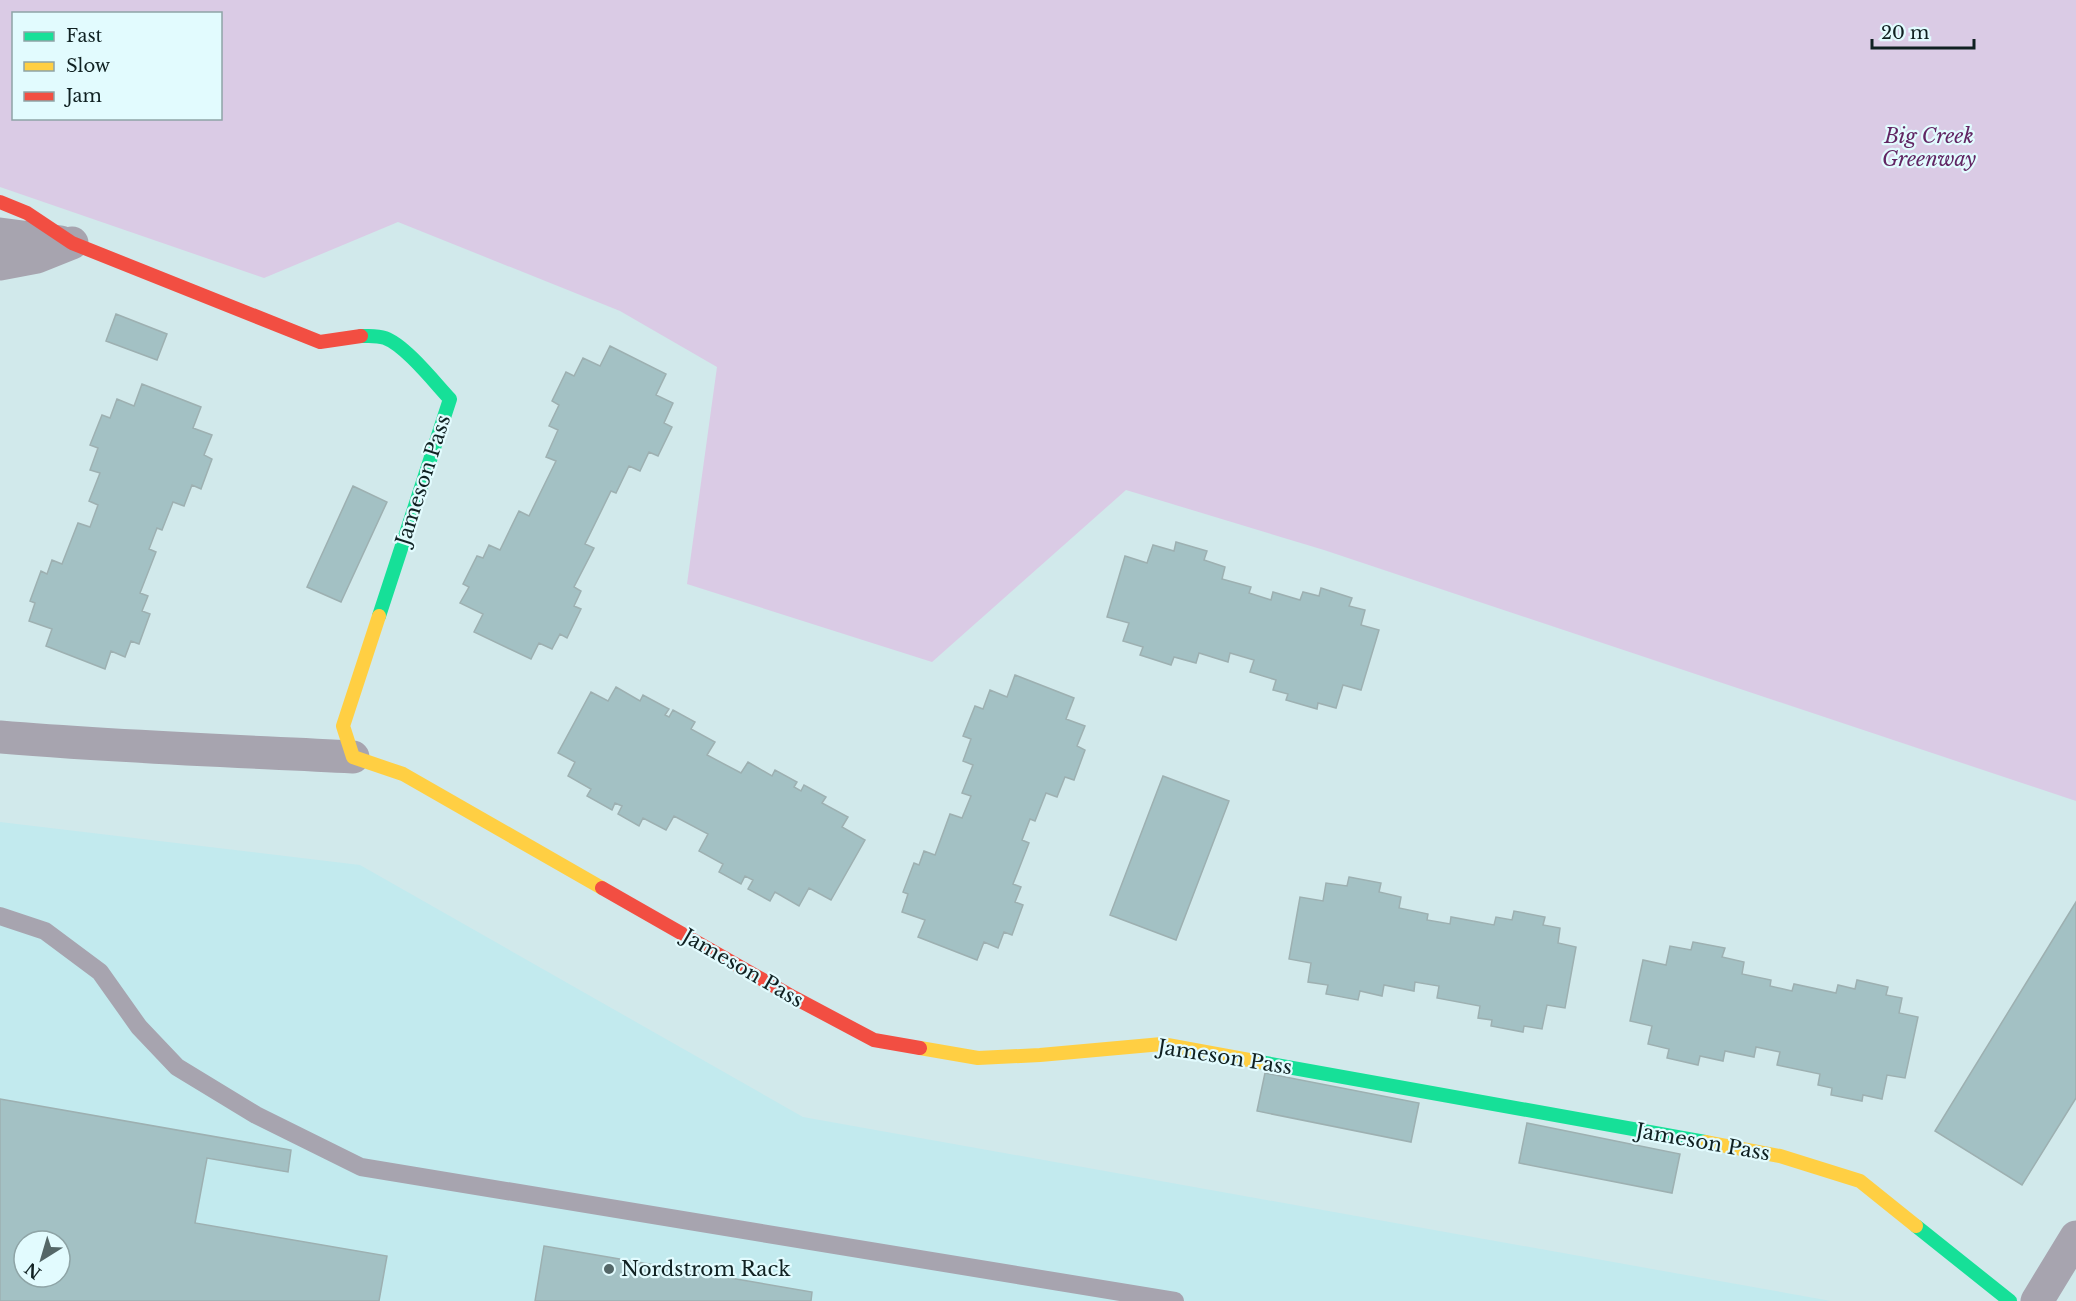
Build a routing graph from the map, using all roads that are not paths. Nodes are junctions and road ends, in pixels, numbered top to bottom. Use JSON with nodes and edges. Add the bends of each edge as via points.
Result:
{"nodes":[{"id":1,"x":0,"y":202,"type":"edge"},
{"id":2,"x":0,"y":234,"type":"edge"},
{"id":3,"x":72,"y":243,"type":"junction"},
{"id":4,"x":0,"y":264,"type":"edge"},
{"id":5,"x":0,"y":737,"type":"edge"},
{"id":6,"x":353,"y":757,"type":"junction"},
{"id":7,"x":0,"y":916,"type":"edge"},
{"id":8,"x":2076,"y":1237,"type":"edge"},
{"id":9,"x":1175,"y":1301,"type":"edge"},
{"id":10,"x":2010,"y":1301,"type":"edge"},
{"id":11,"x":2037,"y":1301,"type":"edge"}],
"edges":[{"from":1,"to":3,"type":"street","name":"Jameson Pass","via":[[27,213]]},
{"from":2,"to":3,"type":"street","name":"Jameson Pass"},
{"from":3,"to":4,"type":"street"},
{"from":3,"to":6,"type":"street","name":"Jameson Pass","via":[[320,342],[349,336],[386,338],[450,399],[343,726]]},
{"from":5,"to":6,"type":"street","name":"Jameson Pass","via":[[105,746]]},
{"from":6,"to":10,"type":"street","name":"Jameson Pass","via":[[403,774],[874,1040],[978,1058],[1162,1044],[1780,1156],[1860,1181]]},
{"from":7,"to":9,"type":"lane","via":[[45,931],[100,972],[139,1027],[177,1067],[256,1115],[361,1167]]},
{"from":8,"to":11,"type":"street"}]}
